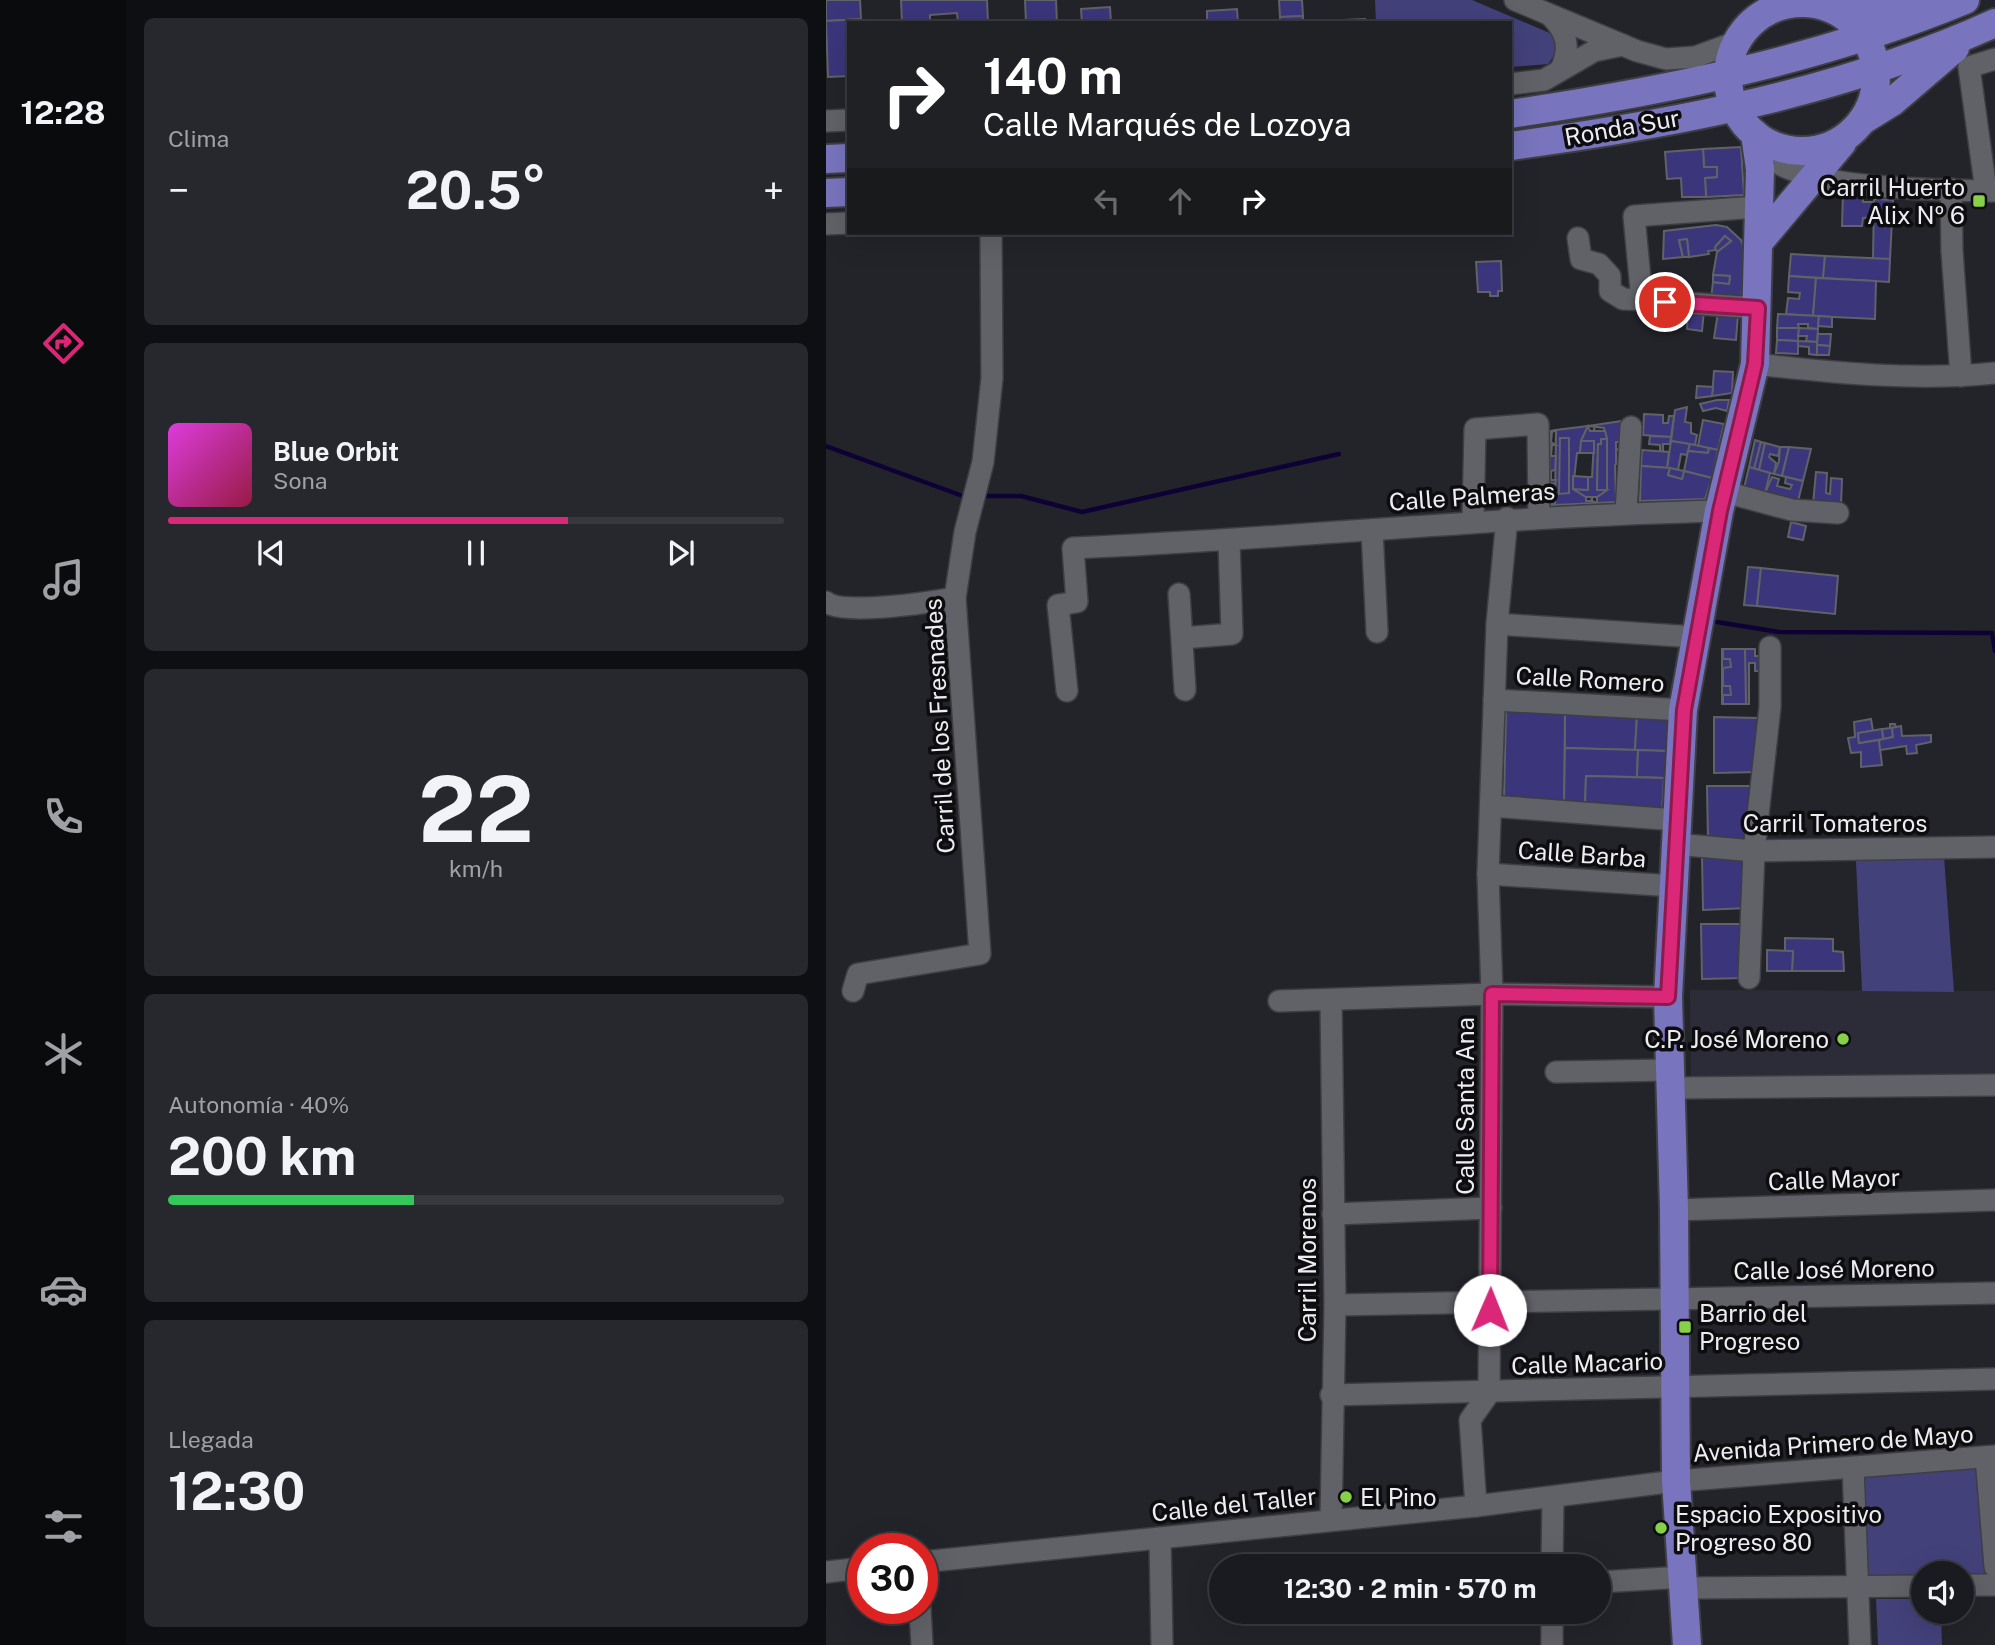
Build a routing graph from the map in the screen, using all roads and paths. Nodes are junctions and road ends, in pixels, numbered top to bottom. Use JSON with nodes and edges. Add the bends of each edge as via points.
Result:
{"nodes":[{"id":1,"x":1515,"y":0,"type":"edge"},
{"id":2,"x":1749,"y":0,"type":"edge"},
{"id":3,"x":1933,"y":0,"type":"edge"},
{"id":4,"x":1965,"y":0,"type":"edge"},
{"id":5,"x":1815,"y":4,"type":"edge"},
{"id":6,"x":1551,"y":16,"type":"junction"},
{"id":7,"x":1984,"y":27,"type":"edge"},
{"id":8,"x":1866,"y":38,"type":"junction"},
{"id":9,"x":1736,"y":42,"type":"junction"},
{"id":10,"x":1623,"y":45,"type":"junction"},
{"id":11,"x":1701,"y":55,"type":"junction"},
{"id":12,"x":1995,"y":59,"type":"edge"},
{"id":13,"x":1876,"y":68,"type":"junction"},
{"id":14,"x":1561,"y":69,"type":"junction"},
{"id":15,"x":1728,"y":76,"type":"junction"},
{"id":16,"x":1512,"y":84,"type":"edge"},
{"id":17,"x":1734,"y":107,"type":"junction"},
{"id":18,"x":1512,"y":114,"type":"edge"},
{"id":19,"x":847,"y":120,"type":"edge"},
{"id":20,"x":826,"y":121,"type":"edge"},
{"id":21,"x":1857,"y":126,"type":"junction"},
{"id":22,"x":1756,"y":141,"type":"junction"},
{"id":23,"x":1512,"y":146,"type":"edge"},
{"id":24,"x":847,"y":158,"type":"edge"},
{"id":25,"x":826,"y":159,"type":"edge"},
{"id":26,"x":1813,"y":175,"type":"junction"},
{"id":27,"x":1951,"y":189,"type":"junction"},
{"id":28,"x":1991,"y":191,"type":"edge"},
{"id":29,"x":847,"y":192,"type":"edge"},
{"id":30,"x":826,"y":193,"type":"edge"},
{"id":31,"x":1757,"y":206,"type":"junction"},
{"id":32,"x":847,"y":223,"type":"edge"},
{"id":33,"x":826,"y":224,"type":"edge"},
{"id":34,"x":991,"y":235,"type":"edge"},
{"id":35,"x":1578,"y":239,"type":"dead end"},
{"id":36,"x":1759,"y":242,"type":"junction"},
{"id":37,"x":1644,"y":300,"type":"junction"},
{"id":38,"x":1758,"y":308,"type":"junction"},
{"id":39,"x":1755,"y":364,"type":"junction"},
{"id":40,"x":1995,"y":373,"type":"edge"},
{"id":41,"x":1961,"y":376,"type":"junction"},
{"id":42,"x":1631,"y":426,"type":"dead end"},
{"id":43,"x":1722,"y":501,"type":"junction"},
{"id":44,"x":1626,"y":513,"type":"junction"},
{"id":45,"x":1838,"y":513,"type":"dead end"},
{"id":46,"x":1539,"y":516,"type":"junction"},
{"id":47,"x":1507,"y":519,"type":"junction"},
{"id":48,"x":1473,"y":520,"type":"junction"},
{"id":49,"x":1372,"y":530,"type":"junction"},
{"id":50,"x":1229,"y":541,"type":"junction"},
{"id":51,"x":1179,"y":594,"type":"dead end"},
{"id":52,"x":955,"y":598,"type":"junction"},
{"id":53,"x":826,"y":602,"type":"edge"},
{"id":54,"x":1497,"y":624,"type":"junction"},
{"id":55,"x":1377,"y":632,"type":"dead end"},
{"id":56,"x":1695,"y":637,"type":"junction"},
{"id":57,"x":1182,"y":638,"type":"junction"},
{"id":58,"x":1769,"y":647,"type":"dead end"},
{"id":59,"x":1067,"y":691,"type":"dead end"},
{"id":60,"x":1185,"y":691,"type":"dead end"},
{"id":61,"x":1494,"y":700,"type":"junction"},
{"id":62,"x":1684,"y":710,"type":"junction"},
{"id":63,"x":1491,"y":806,"type":"junction"},
{"id":64,"x":1676,"y":832,"type":"junction"},
{"id":65,"x":1995,"y":847,"type":"edge"},
{"id":66,"x":1754,"y":851,"type":"junction"},
{"id":67,"x":1488,"y":874,"type":"junction"},
{"id":68,"x":1674,"y":886,"type":"junction"},
{"id":69,"x":1749,"y":978,"type":"dead end"},
{"id":70,"x":853,"y":990,"type":"dead end"},
{"id":71,"x":1492,"y":994,"type":"junction"},
{"id":72,"x":1668,"y":997,"type":"junction"},
{"id":73,"x":1331,"y":1000,"type":"junction"},
{"id":74,"x":1279,"y":1001,"type":"dead end"},
{"id":75,"x":1556,"y":1072,"type":"dead end"},
{"id":76,"x":1670,"y":1079,"type":"junction"},
{"id":77,"x":1995,"y":1085,"type":"edge"},
{"id":78,"x":1995,"y":1200,"type":"edge"},
{"id":79,"x":1491,"y":1208,"type":"junction"},
{"id":80,"x":1674,"y":1210,"type":"junction"},
{"id":81,"x":1334,"y":1214,"type":"junction"},
{"id":82,"x":1995,"y":1293,"type":"edge"},
{"id":83,"x":1675,"y":1298,"type":"junction"},
{"id":84,"x":1335,"y":1305,"type":"junction"},
{"id":85,"x":1490,"y":1306,"type":"junction"},
{"id":86,"x":1995,"y":1379,"type":"edge"},
{"id":87,"x":1676,"y":1387,"type":"junction"},
{"id":88,"x":1489,"y":1393,"type":"junction"},
{"id":89,"x":1331,"y":1395,"type":"junction"},
{"id":90,"x":1990,"y":1457,"type":"edge"},
{"id":91,"x":1853,"y":1466,"type":"junction"},
{"id":92,"x":1676,"y":1481,"type":"junction"},
{"id":93,"x":1553,"y":1497,"type":"junction"},
{"id":94,"x":1476,"y":1506,"type":"junction"},
{"id":95,"x":1331,"y":1520,"type":"junction"},
{"id":96,"x":1160,"y":1538,"type":"junction"},
{"id":97,"x":1552,"y":1554,"type":"edge"},
{"id":98,"x":938,"y":1560,"type":"edge"},
{"id":99,"x":1995,"y":1567,"type":"edge"},
{"id":100,"x":847,"y":1570,"type":"edge"},
{"id":101,"x":826,"y":1572,"type":"edge"},
{"id":102,"x":1611,"y":1582,"type":"edge"},
{"id":103,"x":1684,"y":1582,"type":"junction"},
{"id":104,"x":1974,"y":1585,"type":"edge"},
{"id":105,"x":1995,"y":1585,"type":"edge"},
{"id":106,"x":1911,"y":1586,"type":"edge"},
{"id":107,"x":1858,"y":1587,"type":"junction"},
{"id":108,"x":921,"y":1624,"type":"edge"},
{"id":109,"x":1552,"y":1624,"type":"edge"},
{"id":110,"x":922,"y":1645,"type":"edge"},
{"id":111,"x":1162,"y":1645,"type":"edge"},
{"id":112,"x":1552,"y":1645,"type":"edge"},
{"id":113,"x":1687,"y":1645,"type":"edge"},
{"id":114,"x":1860,"y":1645,"type":"edge"}],
"edges":[{"from":1,"to":6,"type":"street"},
{"from":2,"to":9,"type":"main road"},
{"from":3,"to":5,"type":"main road","via":[[1894,10]]},
{"from":4,"to":8,"type":"main road","name":"Ronda Sur"},
{"from":5,"to":8,"type":"main road","via":[[1851,21]]},
{"from":5,"to":9,"type":"main road","via":[[1774,8],[1752,22]]},
{"from":6,"to":10,"type":"street"},
{"from":6,"to":14,"type":"street","via":[[1566,38],[1567,55]]},
{"from":7,"to":13,"type":"main road","name":"Ronda Sur"},
{"from":7,"to":21,"type":"main road"},
{"from":8,"to":13,"type":"main road"},
{"from":8,"to":15,"type":"main road","name":"Ronda Sur"},
{"from":9,"to":11,"type":"street"},
{"from":9,"to":15,"type":"main road"},
{"from":10,"to":11,"type":"street","via":[[1666,59]]},
{"from":10,"to":14,"type":"street","via":[[1594,51]]},
{"from":11,"to":15,"type":"street"},
{"from":12,"to":28,"type":"street","via":[[1969,68]]},
{"from":13,"to":17,"type":"main road","name":"Ronda Sur"},
{"from":13,"to":21,"type":"main road","via":[[1872,103]]},
{"from":14,"to":16,"type":"street","via":[[1544,80]]},
{"from":15,"to":17,"type":"main road"},
{"from":15,"to":18,"type":"main road","name":"Ronda Sur"},
{"from":17,"to":22,"type":"main road"},
{"from":17,"to":23,"type":"main road","name":"Ronda Sur"},
{"from":19,"to":20,"type":"street"},
{"from":21,"to":22,"type":"main road","via":[[1829,146],[1801,151]]},
{"from":21,"to":26,"type":"main road"},
{"from":22,"to":26,"type":"street","via":[[1776,162]]},
{"from":22,"to":31,"type":"main road"},
{"from":24,"to":25,"type":"main road"},
{"from":26,"to":27,"type":"street","via":[[1854,183]]},
{"from":26,"to":36,"type":"main road"},
{"from":27,"to":28,"type":"street"},
{"from":27,"to":41,"type":"street"},
{"from":29,"to":30,"type":"main road"},
{"from":31,"to":36,"type":"main road"},
{"from":31,"to":37,"type":"street","via":[[1634,216]]},
{"from":32,"to":33,"type":"street"},
{"from":34,"to":52,"type":"street","name":"Carril de los Fresnades","via":[[992,378],[983,462],[965,532]]},
{"from":35,"to":37,"type":"street","via":[[1581,259],[1600,264],[1610,276],[1609,291],[1623,299]]},
{"from":36,"to":38,"type":"main road"},
{"from":37,"to":38,"type":"street"},
{"from":38,"to":39,"type":"main road"},
{"from":39,"to":41,"type":"street","via":[[1842,373]]},
{"from":39,"to":43,"type":"main road"},
{"from":40,"to":41,"type":"street"},
{"from":42,"to":44,"type":"street"},
{"from":43,"to":44,"type":"street","name":"Calle Palmeras"},
{"from":43,"to":45,"type":"street","name":"Calle Palmeras"},
{"from":43,"to":56,"type":"main road"},
{"from":44,"to":46,"type":"street","name":"Calle Palmeras"},
{"from":46,"to":47,"type":"street","name":"Calle Palmeras"},
{"from":46,"to":48,"type":"street","via":[[1538,424],[1475,429]]},
{"from":47,"to":48,"type":"street","name":"Calle Palmeras"},
{"from":47,"to":54,"type":"street","name":"Calle Santa Ana"},
{"from":48,"to":49,"type":"street","name":"Calle Palmeras"},
{"from":49,"to":50,"type":"street","name":"Calle Palmeras"},
{"from":49,"to":55,"type":"street"},
{"from":50,"to":57,"type":"street","via":[[1231,634]]},
{"from":50,"to":59,"type":"street","name":"Calle Palmeras","via":[[1073,548],[1077,602],[1058,605]]},
{"from":51,"to":57,"type":"street"},
{"from":52,"to":53,"type":"street","via":[[849,608]]},
{"from":52,"to":70,"type":"street","name":"Carril de los Fresnades","via":[[980,954],[858,974]]},
{"from":54,"to":56,"type":"street"},
{"from":54,"to":61,"type":"street","name":"Calle Santa Ana"},
{"from":56,"to":62,"type":"main road"},
{"from":57,"to":60,"type":"street"},
{"from":58,"to":66,"type":"street","via":[[1770,707]]},
{"from":61,"to":62,"type":"street","name":"Calle Romero"},
{"from":61,"to":63,"type":"street","name":"Calle Santa Ana"},
{"from":62,"to":64,"type":"main road"},
{"from":63,"to":64,"type":"street","name":"Carril Tomateros"},
{"from":63,"to":67,"type":"street","name":"Calle Santa Ana"},
{"from":64,"to":66,"type":"street","name":"Carril Tomateros"},
{"from":64,"to":68,"type":"main road"},
{"from":65,"to":66,"type":"street","name":"Carril Tomateros"},
{"from":66,"to":69,"type":"street"},
{"from":67,"to":68,"type":"street","name":"Calle Barba"},
{"from":67,"to":71,"type":"street","name":"Calle Santa Ana"},
{"from":68,"to":72,"type":"main road"},
{"from":71,"to":72,"type":"street"},
{"from":71,"to":73,"type":"street"},
{"from":71,"to":79,"type":"street","name":"Calle Santa Ana"},
{"from":72,"to":76,"type":"main road"},
{"from":73,"to":74,"type":"street"},
{"from":73,"to":81,"type":"street","name":"Carril Morenos"},
{"from":75,"to":76,"type":"street"},
{"from":76,"to":77,"type":"street"},
{"from":76,"to":80,"type":"main road"},
{"from":78,"to":80,"type":"street","name":"Calle Mayor"},
{"from":79,"to":81,"type":"street"},
{"from":79,"to":85,"type":"street","name":"Calle Santa Ana"},
{"from":80,"to":83,"type":"main road"},
{"from":81,"to":84,"type":"street","name":"Carril Morenos"},
{"from":82,"to":83,"type":"street","name":"Calle José Moreno"},
{"from":83,"to":85,"type":"street","name":"Calle José Moreno"},
{"from":83,"to":87,"type":"main road"},
{"from":84,"to":85,"type":"street","name":"Calle José Moreno"},
{"from":84,"to":89,"type":"street","name":"Carril Morenos"},
{"from":85,"to":88,"type":"street","name":"Calle Santa Ana"},
{"from":86,"to":87,"type":"street","name":"Calle Macario"},
{"from":87,"to":88,"type":"street","name":"Calle Macario"},
{"from":87,"to":92,"type":"main road"},
{"from":88,"to":89,"type":"street","name":"Calle Macario"},
{"from":88,"to":94,"type":"street","via":[[1470,1420]]},
{"from":89,"to":95,"type":"street","name":"Carril Morenos"},
{"from":90,"to":91,"type":"street","name":"Avenida Primero de Mayo"},
{"from":90,"to":99,"type":"street"},
{"from":91,"to":92,"type":"street","name":"Avenida Primero de Mayo"},
{"from":91,"to":107,"type":"street"},
{"from":92,"to":93,"type":"street","name":"Calle del Taller"},
{"from":92,"to":103,"type":"main road"},
{"from":93,"to":94,"type":"street","name":"Calle del Taller"},
{"from":93,"to":97,"type":"street"},
{"from":94,"to":95,"type":"street","name":"Calle del Taller"},
{"from":95,"to":96,"type":"street","name":"Calle del Taller"},
{"from":96,"to":98,"type":"street","name":"Calle del Taller"},
{"from":96,"to":111,"type":"street"},
{"from":100,"to":101,"type":"street"},
{"from":102,"to":103,"type":"street"},
{"from":103,"to":107,"type":"street"},
{"from":103,"to":113,"type":"main road"},
{"from":104,"to":105,"type":"street"},
{"from":106,"to":107,"type":"street"},
{"from":107,"to":114,"type":"street"},
{"from":108,"to":110,"type":"street"},
{"from":109,"to":112,"type":"street"}]}
